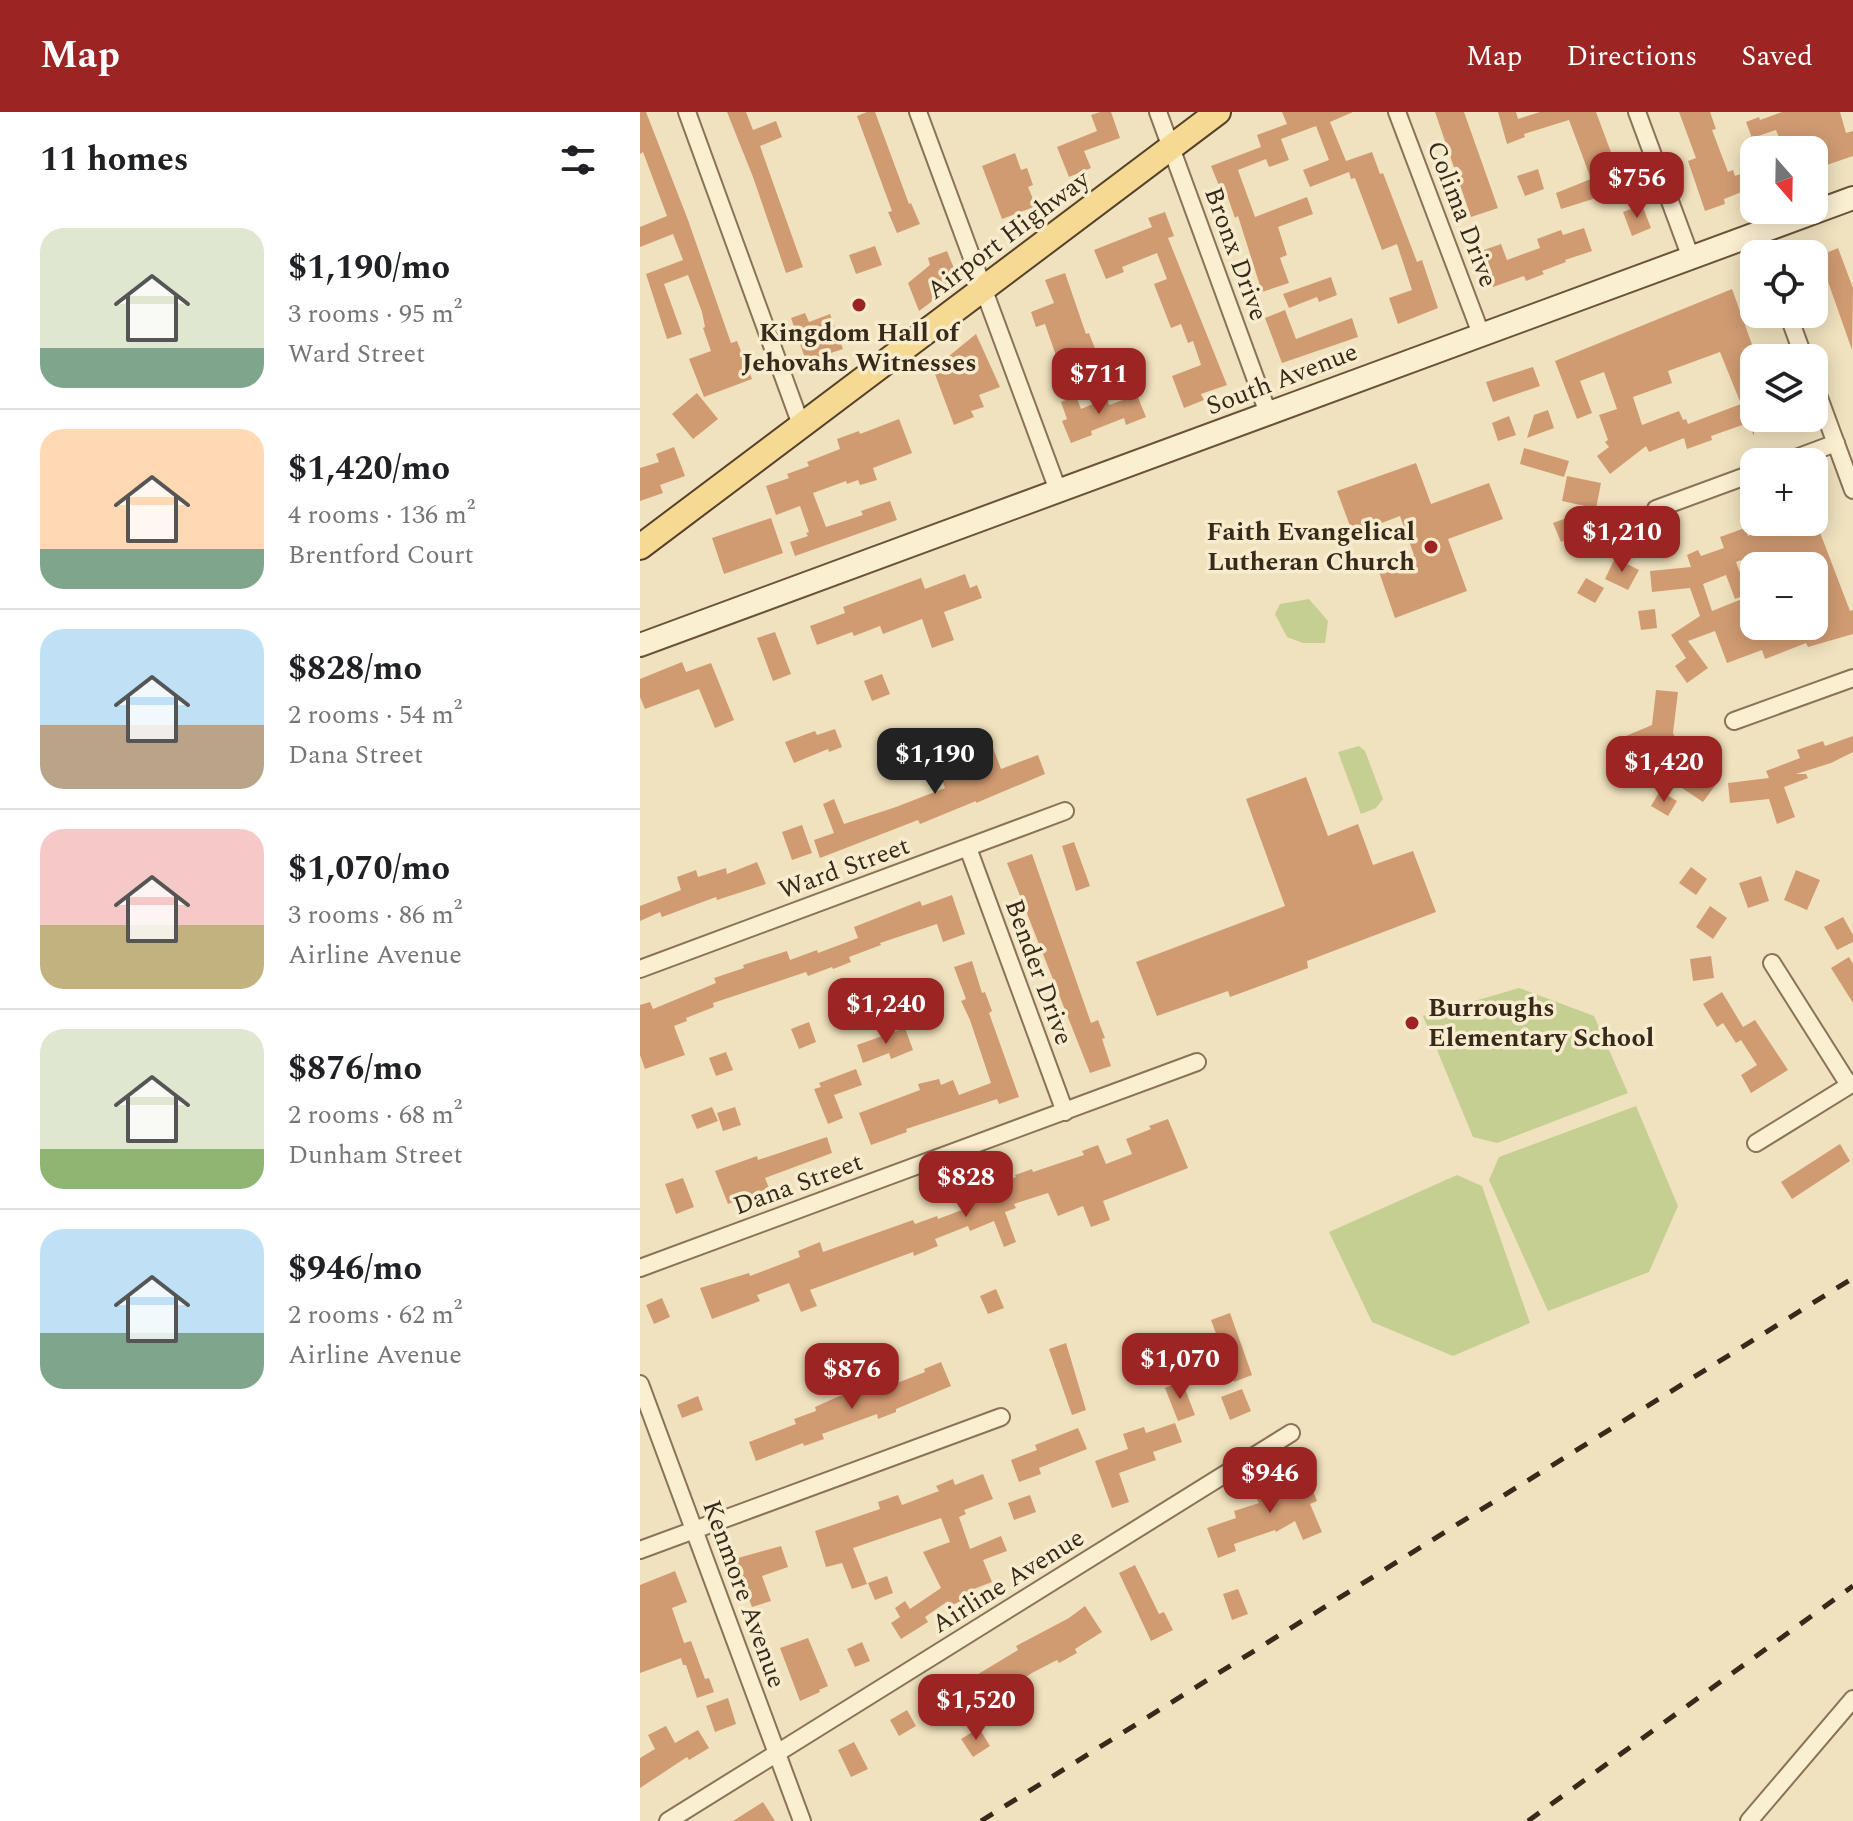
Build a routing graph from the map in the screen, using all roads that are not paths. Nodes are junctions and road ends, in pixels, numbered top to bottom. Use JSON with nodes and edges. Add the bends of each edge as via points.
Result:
{"nodes":[{"id":1,"x":687,"y":112,"type":"edge"},
{"id":2,"x":918,"y":112,"type":"edge"},
{"id":3,"x":1158,"y":112,"type":"edge"},
{"id":4,"x":1218,"y":112,"type":"edge"},
{"id":5,"x":1397,"y":112,"type":"edge"},
{"id":6,"x":1637,"y":112,"type":"edge"},
{"id":7,"x":1171,"y":147,"type":"junction"},
{"id":8,"x":1853,"y":198,"type":"edge"},
{"id":9,"x":1770,"y":240,"type":"edge"},
{"id":10,"x":1740,"y":248,"type":"edge"},
{"id":11,"x":1691,"y":258,"type":"junction"},
{"id":12,"x":982,"y":289,"type":"junction"},
{"id":13,"x":1481,"y":334,"type":"junction"},
{"id":14,"x":1268,"y":413,"type":"junction"},
{"id":15,"x":1828,"y":422,"type":"edge"},
{"id":16,"x":801,"y":425,"type":"junction"},
{"id":17,"x":1836,"y":443,"type":"junction"},
{"id":18,"x":1823,"y":448,"type":"edge"},
{"id":19,"x":1740,"y":478,"type":"edge"},
{"id":20,"x":1853,"y":490,"type":"edge"},
{"id":21,"x":1059,"y":493,"type":"junction"},
{"id":22,"x":1656,"y":509,"type":"dead end"},
{"id":23,"x":640,"y":547,"type":"edge"},
{"id":24,"x":640,"y":645,"type":"edge"},
{"id":25,"x":1853,"y":678,"type":"edge"},
{"id":26,"x":1734,"y":721,"type":"dead end"},
{"id":27,"x":1065,"y":811,"type":"dead end"},
{"id":28,"x":968,"y":848,"type":"junction"},
{"id":29,"x":1772,"y":963,"type":"dead end"},
{"id":30,"x":640,"y":969,"type":"edge"},
{"id":31,"x":1197,"y":1062,"type":"dead end"},
{"id":32,"x":1851,"y":1084,"type":"edge"},
{"id":33,"x":1065,"y":1112,"type":"junction"},
{"id":34,"x":1756,"y":1143,"type":"dead end"},
{"id":35,"x":640,"y":1268,"type":"edge"},
{"id":36,"x":640,"y":1384,"type":"edge"},
{"id":37,"x":1001,"y":1417,"type":"dead end"},
{"id":38,"x":1291,"y":1433,"type":"dead end"},
{"id":39,"x":695,"y":1530,"type":"junction"},
{"id":40,"x":640,"y":1550,"type":"edge"},
{"id":41,"x":1853,"y":1699,"type":"edge"},
{"id":42,"x":777,"y":1753,"type":"junction"},
{"id":43,"x":668,"y":1821,"type":"edge"},
{"id":44,"x":802,"y":1821,"type":"edge"},
{"id":45,"x":1749,"y":1821,"type":"edge"}],
"edges":[{"from":1,"to":16,"type":"street"},
{"from":2,"to":12,"type":"street"},
{"from":3,"to":7,"type":"street","name":"Bronx Drive"},
{"from":4,"to":7,"type":"main road","name":"Airport Highway"},
{"from":5,"to":13,"type":"street","name":"Colima Drive"},
{"from":6,"to":11,"type":"street"},
{"from":7,"to":12,"type":"main road","name":"Airport Highway"},
{"from":7,"to":14,"type":"street","name":"Bronx Drive"},
{"from":8,"to":9,"type":"street","name":"South Avenue"},
{"from":10,"to":11,"type":"street","name":"South Avenue"},
{"from":11,"to":13,"type":"street","name":"South Avenue"},
{"from":12,"to":16,"type":"main road","name":"Airport Highway"},
{"from":12,"to":21,"type":"street"},
{"from":13,"to":14,"type":"street","name":"South Avenue"},
{"from":14,"to":21,"type":"street","name":"South Avenue"},
{"from":15,"to":17,"type":"street"},
{"from":16,"to":23,"type":"main road","name":"Airport Highway"},
{"from":17,"to":18,"type":"street"},
{"from":17,"to":20,"type":"street"},
{"from":19,"to":22,"type":"street"},
{"from":21,"to":24,"type":"street","name":"South Avenue"},
{"from":25,"to":26,"type":"street"},
{"from":27,"to":28,"type":"street","name":"Ward Street"},
{"from":28,"to":30,"type":"street","name":"Ward Street"},
{"from":28,"to":33,"type":"street","name":"Bender Drive"},
{"from":29,"to":32,"type":"street"},
{"from":31,"to":33,"type":"street","name":"Dana Street"},
{"from":32,"to":34,"type":"street"},
{"from":33,"to":35,"type":"street","name":"Dana Street"},
{"from":36,"to":39,"type":"street","name":"Kenmore Avenue"},
{"from":37,"to":39,"type":"street"},
{"from":38,"to":42,"type":"street","name":"Airline Avenue"},
{"from":39,"to":40,"type":"street"},
{"from":39,"to":42,"type":"street","name":"Kenmore Avenue"},
{"from":41,"to":45,"type":"street"},
{"from":42,"to":43,"type":"street","name":"Airline Avenue"},
{"from":42,"to":44,"type":"street","name":"Kenmore Avenue"}]}
